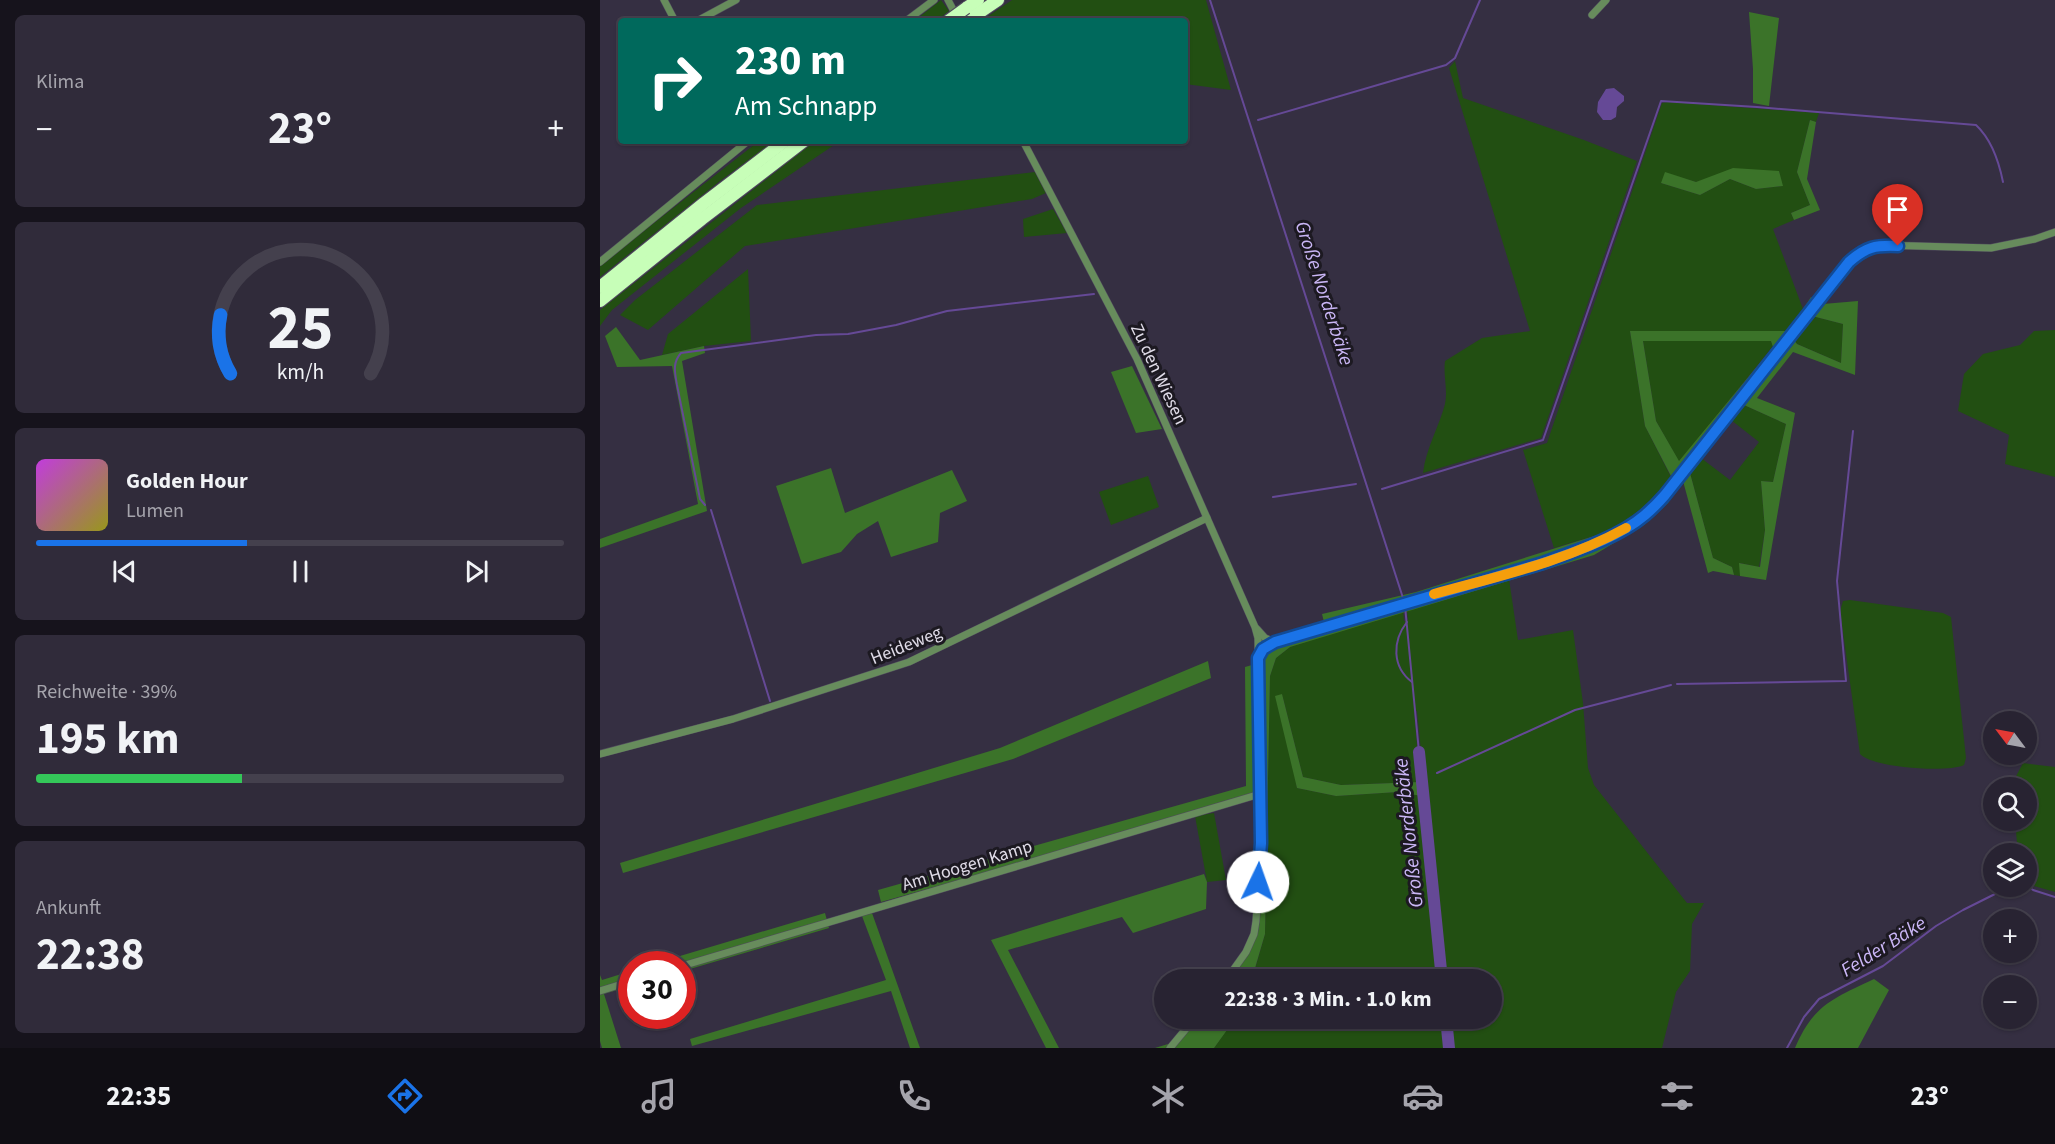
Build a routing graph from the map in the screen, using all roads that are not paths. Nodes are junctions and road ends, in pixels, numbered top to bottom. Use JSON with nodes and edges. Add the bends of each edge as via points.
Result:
{"nodes":[{"id":1,"x":664,"y":0,"type":"edge"},
{"id":2,"x":736,"y":0,"type":"edge"},
{"id":3,"x":934,"y":0,"type":"edge"},
{"id":4,"x":948,"y":0,"type":"edge"},
{"id":5,"x":978,"y":0,"type":"edge"},
{"id":6,"x":998,"y":0,"type":"edge"},
{"id":7,"x":1606,"y":0,"type":"edge"},
{"id":8,"x":1592,"y":15,"type":"dead end"},
{"id":9,"x":966,"y":17,"type":"edge"},
{"id":10,"x":673,"y":18,"type":"edge"},
{"id":11,"x":702,"y":18,"type":"edge"},
{"id":12,"x":910,"y":18,"type":"edge"},
{"id":13,"x":744,"y":144,"type":"edge"},
{"id":14,"x":781,"y":144,"type":"edge"},
{"id":15,"x":800,"y":144,"type":"edge"},
{"id":16,"x":1025,"y":144,"type":"edge"},
{"id":17,"x":2055,"y":232,"type":"edge"},
{"id":18,"x":600,"y":262,"type":"edge"},
{"id":19,"x":600,"y":287,"type":"edge"},
{"id":20,"x":600,"y":301,"type":"edge"},
{"id":21,"x":1207,"y":518,"type":"junction"},
{"id":22,"x":1255,"y":627,"type":"junction"},
{"id":23,"x":1275,"y":642,"type":"junction"},
{"id":24,"x":1258,"y":658,"type":"junction"},
{"id":25,"x":600,"y":754,"type":"edge"},
{"id":26,"x":1260,"y":794,"type":"junction"},
{"id":27,"x":696,"y":962,"type":"edge"},
{"id":28,"x":1234,"y":969,"type":"edge"},
{"id":29,"x":618,"y":985,"type":"edge"},
{"id":30,"x":600,"y":991,"type":"edge"},
{"id":31,"x":1186,"y":1029,"type":"edge"},
{"id":32,"x":1170,"y":1048,"type":"edge"}],
"edges":[{"from":1,"to":10,"type":"street"},
{"from":2,"to":11,"type":"street"},
{"from":3,"to":12,"type":"street"},
{"from":4,"to":9,"type":"street"},
{"from":5,"to":9,"type":"highway"},
{"from":6,"to":9,"type":"highway"},
{"from":7,"to":8,"type":"street"},
{"from":13,"to":18,"type":"street"},
{"from":14,"to":19,"type":"highway"},
{"from":15,"to":20,"type":"highway"},
{"from":16,"to":21,"type":"street","name":"Zu den Wiesen","via":[[1137,359]]},
{"from":17,"to":23,"type":"street","via":[[1991,248],[1879,245],[1858,254],[1645,516],[1586,548],[1543,563]]},
{"from":21,"to":22,"type":"street","name":"Zu den Wiesen"},
{"from":21,"to":25,"type":"street","name":"Heideweg","via":[[909,662],[733,719]]},
{"from":22,"to":23,"type":"street"},
{"from":22,"to":24,"type":"street"},
{"from":23,"to":24,"type":"street","via":[[1263,649]]},
{"from":24,"to":26,"type":"street"},
{"from":26,"to":27,"type":"street","name":"Am Hoogen Kamp"},
{"from":26,"to":28,"type":"street","via":[[1255,927],[1246,952]]},
{"from":29,"to":30,"type":"street"},
{"from":31,"to":32,"type":"street"}]}
